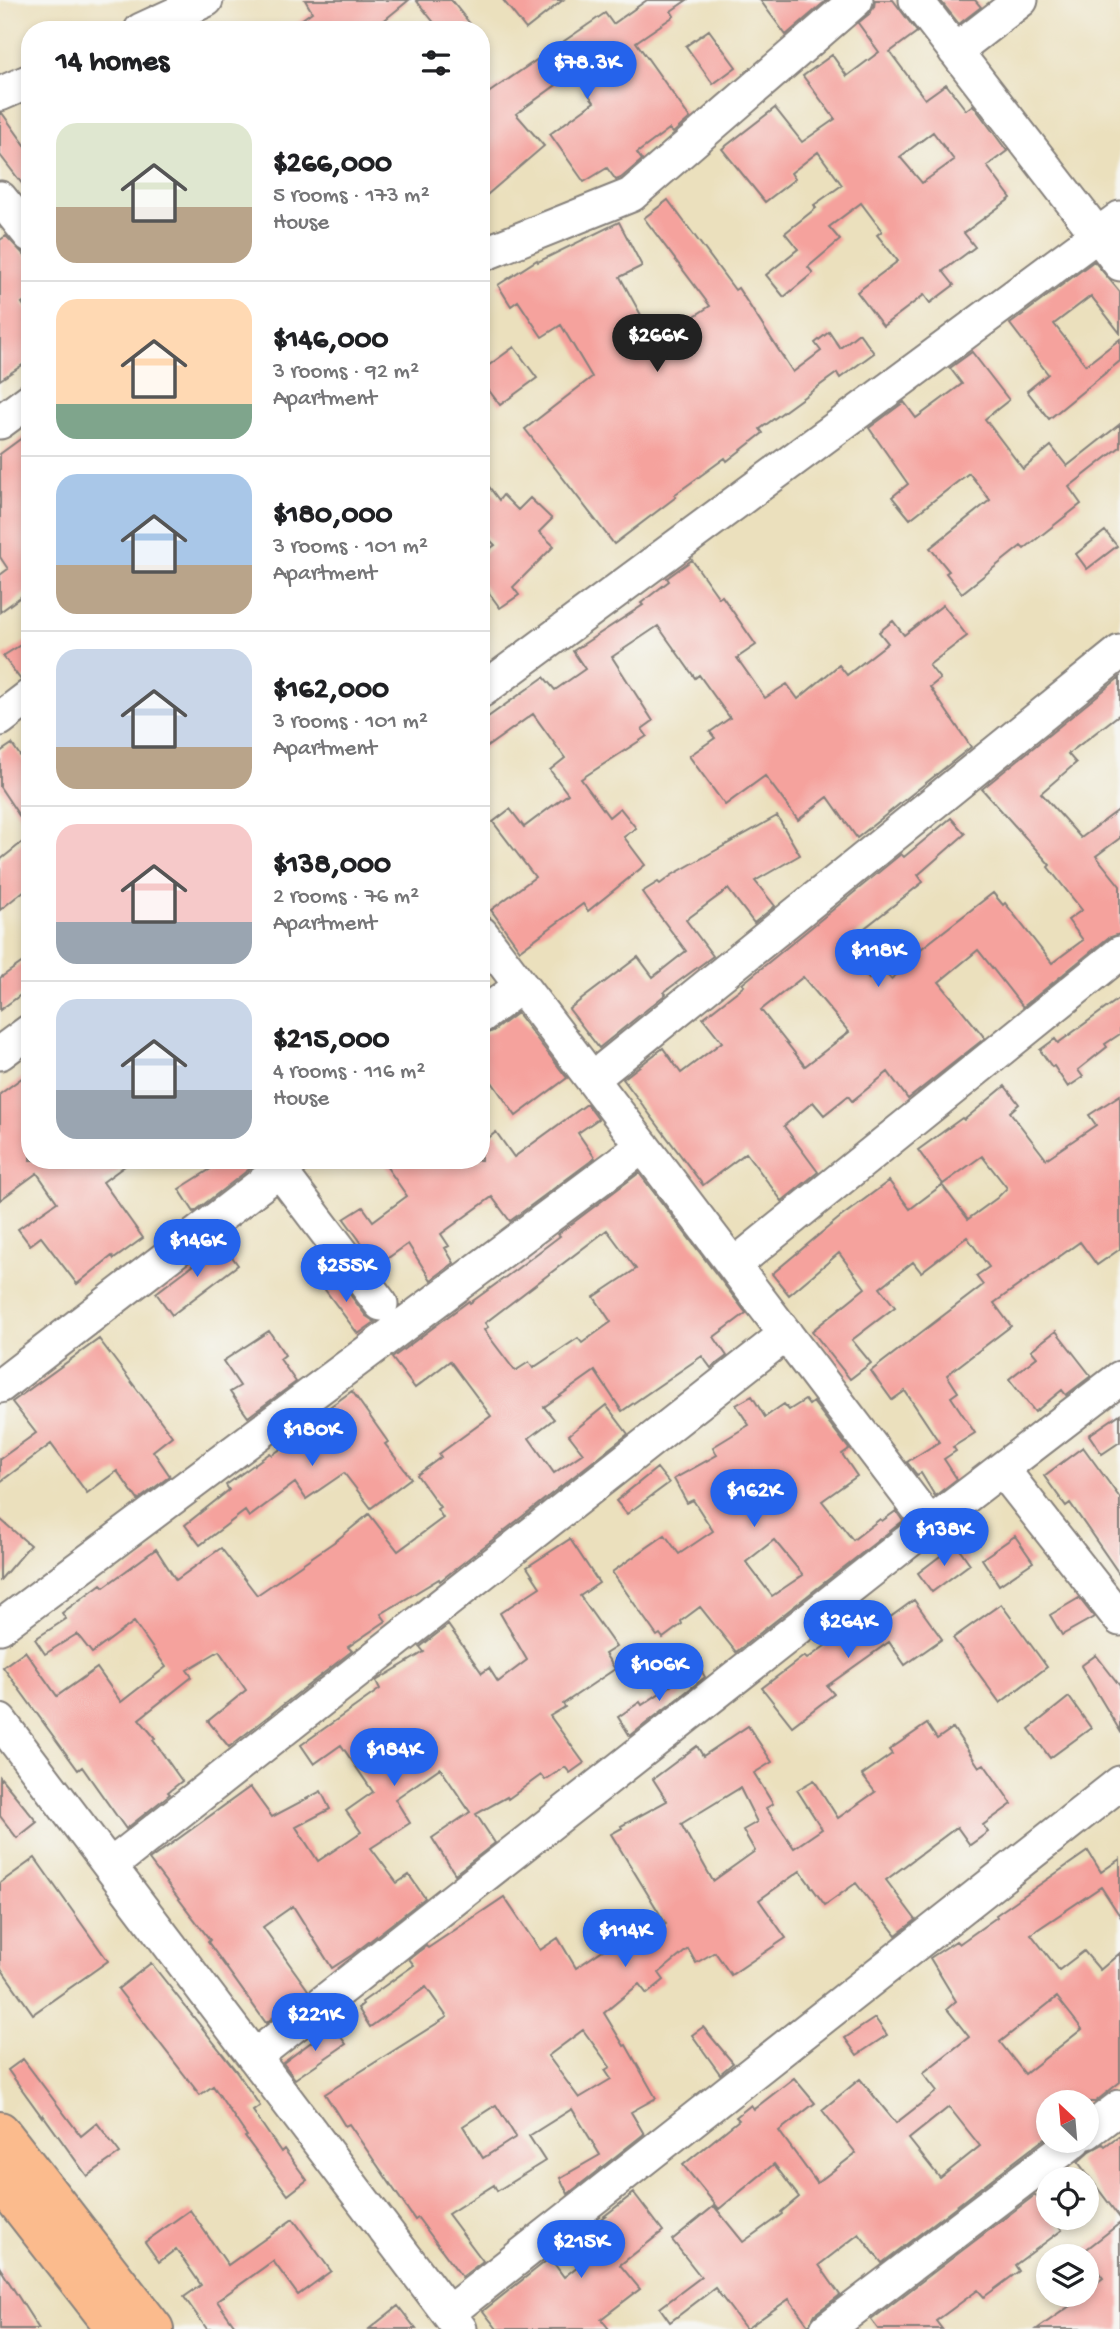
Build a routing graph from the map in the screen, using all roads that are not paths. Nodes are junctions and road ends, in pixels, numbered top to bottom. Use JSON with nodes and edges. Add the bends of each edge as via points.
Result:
{"nodes":[{"id":1,"x":206,"y":0,"type":"edge"},
{"id":2,"x":856,"y":0,"type":"edge"},
{"id":3,"x":916,"y":0,"type":"edge"},
{"id":4,"x":1021,"y":0,"type":"edge"},
{"id":5,"x":160,"y":21,"type":"edge"},
{"id":6,"x":955,"y":51,"type":"junction"},
{"id":7,"x":21,"y":85,"type":"edge"},
{"id":8,"x":0,"y":94,"type":"edge"},
{"id":9,"x":0,"y":198,"type":"edge"},
{"id":10,"x":21,"y":224,"type":"edge"},
{"id":11,"x":1109,"y":226,"type":"edge"},
{"id":12,"x":490,"y":252,"type":"edge"},
{"id":13,"x":1120,"y":264,"type":"edge"},
{"id":14,"x":21,"y":407,"type":"edge"},
{"id":15,"x":0,"y":422,"type":"edge"},
{"id":16,"x":1120,"y":652,"type":"edge"},
{"id":17,"x":490,"y":684,"type":"edge"},
{"id":18,"x":21,"y":703,"type":"edge"},
{"id":19,"x":0,"y":719,"type":"edge"},
{"id":20,"x":490,"y":945,"type":"edge"},
{"id":21,"x":1120,"y":953,"type":"edge"},
{"id":22,"x":521,"y":986,"type":"junction"},
{"id":23,"x":490,"y":1009,"type":"edge"},
{"id":24,"x":21,"y":1038,"type":"edge"},
{"id":25,"x":0,"y":1053,"type":"edge"},
{"id":26,"x":592,"y":1079,"type":"junction"},
{"id":27,"x":643,"y":1146,"type":"junction"},
{"id":28,"x":283,"y":1169,"type":"edge"},
{"id":29,"x":289,"y":1169,"type":"edge"},
{"id":30,"x":734,"y":1265,"type":"junction"},
{"id":31,"x":381,"y":1304,"type":"dead end"},
{"id":32,"x":786,"y":1334,"type":"junction"},
{"id":33,"x":1120,"y":1378,"type":"edge"},
{"id":34,"x":0,"y":1385,"type":"edge"},
{"id":35,"x":1002,"y":1469,"type":"junction"},
{"id":36,"x":930,"y":1524,"type":"junction"},
{"id":37,"x":1120,"y":1619,"type":"edge"},
{"id":38,"x":0,"y":1627,"type":"edge"},
{"id":39,"x":0,"y":1721,"type":"edge"},
{"id":40,"x":1120,"y":1783,"type":"edge"},
{"id":41,"x":110,"y":1866,"type":"junction"},
{"id":42,"x":254,"y":2057,"type":"junction"},
{"id":43,"x":1120,"y":2107,"type":"edge"},
{"id":44,"x":1099,"y":2123,"type":"edge"},
{"id":45,"x":0,"y":2131,"type":"edge"},
{"id":46,"x":1058,"y":2153,"type":"edge"},
{"id":47,"x":0,"y":2180,"type":"edge"},
{"id":48,"x":454,"y":2321,"type":"edge"},
{"id":49,"x":116,"y":2329,"type":"edge"},
{"id":50,"x":154,"y":2329,"type":"edge"},
{"id":51,"x":827,"y":2329,"type":"edge"}],
"edges":[{"from":1,"to":5,"type":"street"},
{"from":2,"to":12,"type":"street","via":[[631,195]]},
{"from":3,"to":6,"type":"street"},
{"from":4,"to":6,"type":"street"},
{"from":6,"to":11,"type":"street"},
{"from":7,"to":8,"type":"street"},
{"from":9,"to":10,"type":"street"},
{"from":11,"to":13,"type":"street"},
{"from":11,"to":17,"type":"street"},
{"from":14,"to":15,"type":"street"},
{"from":16,"to":26,"type":"street"},
{"from":18,"to":19,"type":"street"},
{"from":20,"to":22,"type":"street"},
{"from":21,"to":30,"type":"street"},
{"from":22,"to":23,"type":"street"},
{"from":22,"to":26,"type":"street"},
{"from":24,"to":25,"type":"street"},
{"from":26,"to":27,"type":"street"},
{"from":27,"to":30,"type":"street"},
{"from":27,"to":38,"type":"street"},
{"from":28,"to":34,"type":"street"},
{"from":29,"to":31,"type":"street"},
{"from":30,"to":32,"type":"street"},
{"from":32,"to":36,"type":"street"},
{"from":32,"to":41,"type":"street"},
{"from":33,"to":35,"type":"street"},
{"from":35,"to":36,"type":"street"},
{"from":35,"to":37,"type":"street"},
{"from":36,"to":42,"type":"street"},
{"from":39,"to":41,"type":"street"},
{"from":40,"to":48,"type":"street"},
{"from":41,"to":42,"type":"street"},
{"from":42,"to":48,"type":"street"},
{"from":43,"to":44,"type":"street"},
{"from":45,"to":50,"type":"main road"},
{"from":46,"to":51,"type":"street"},
{"from":47,"to":49,"type":"main road"}]}
